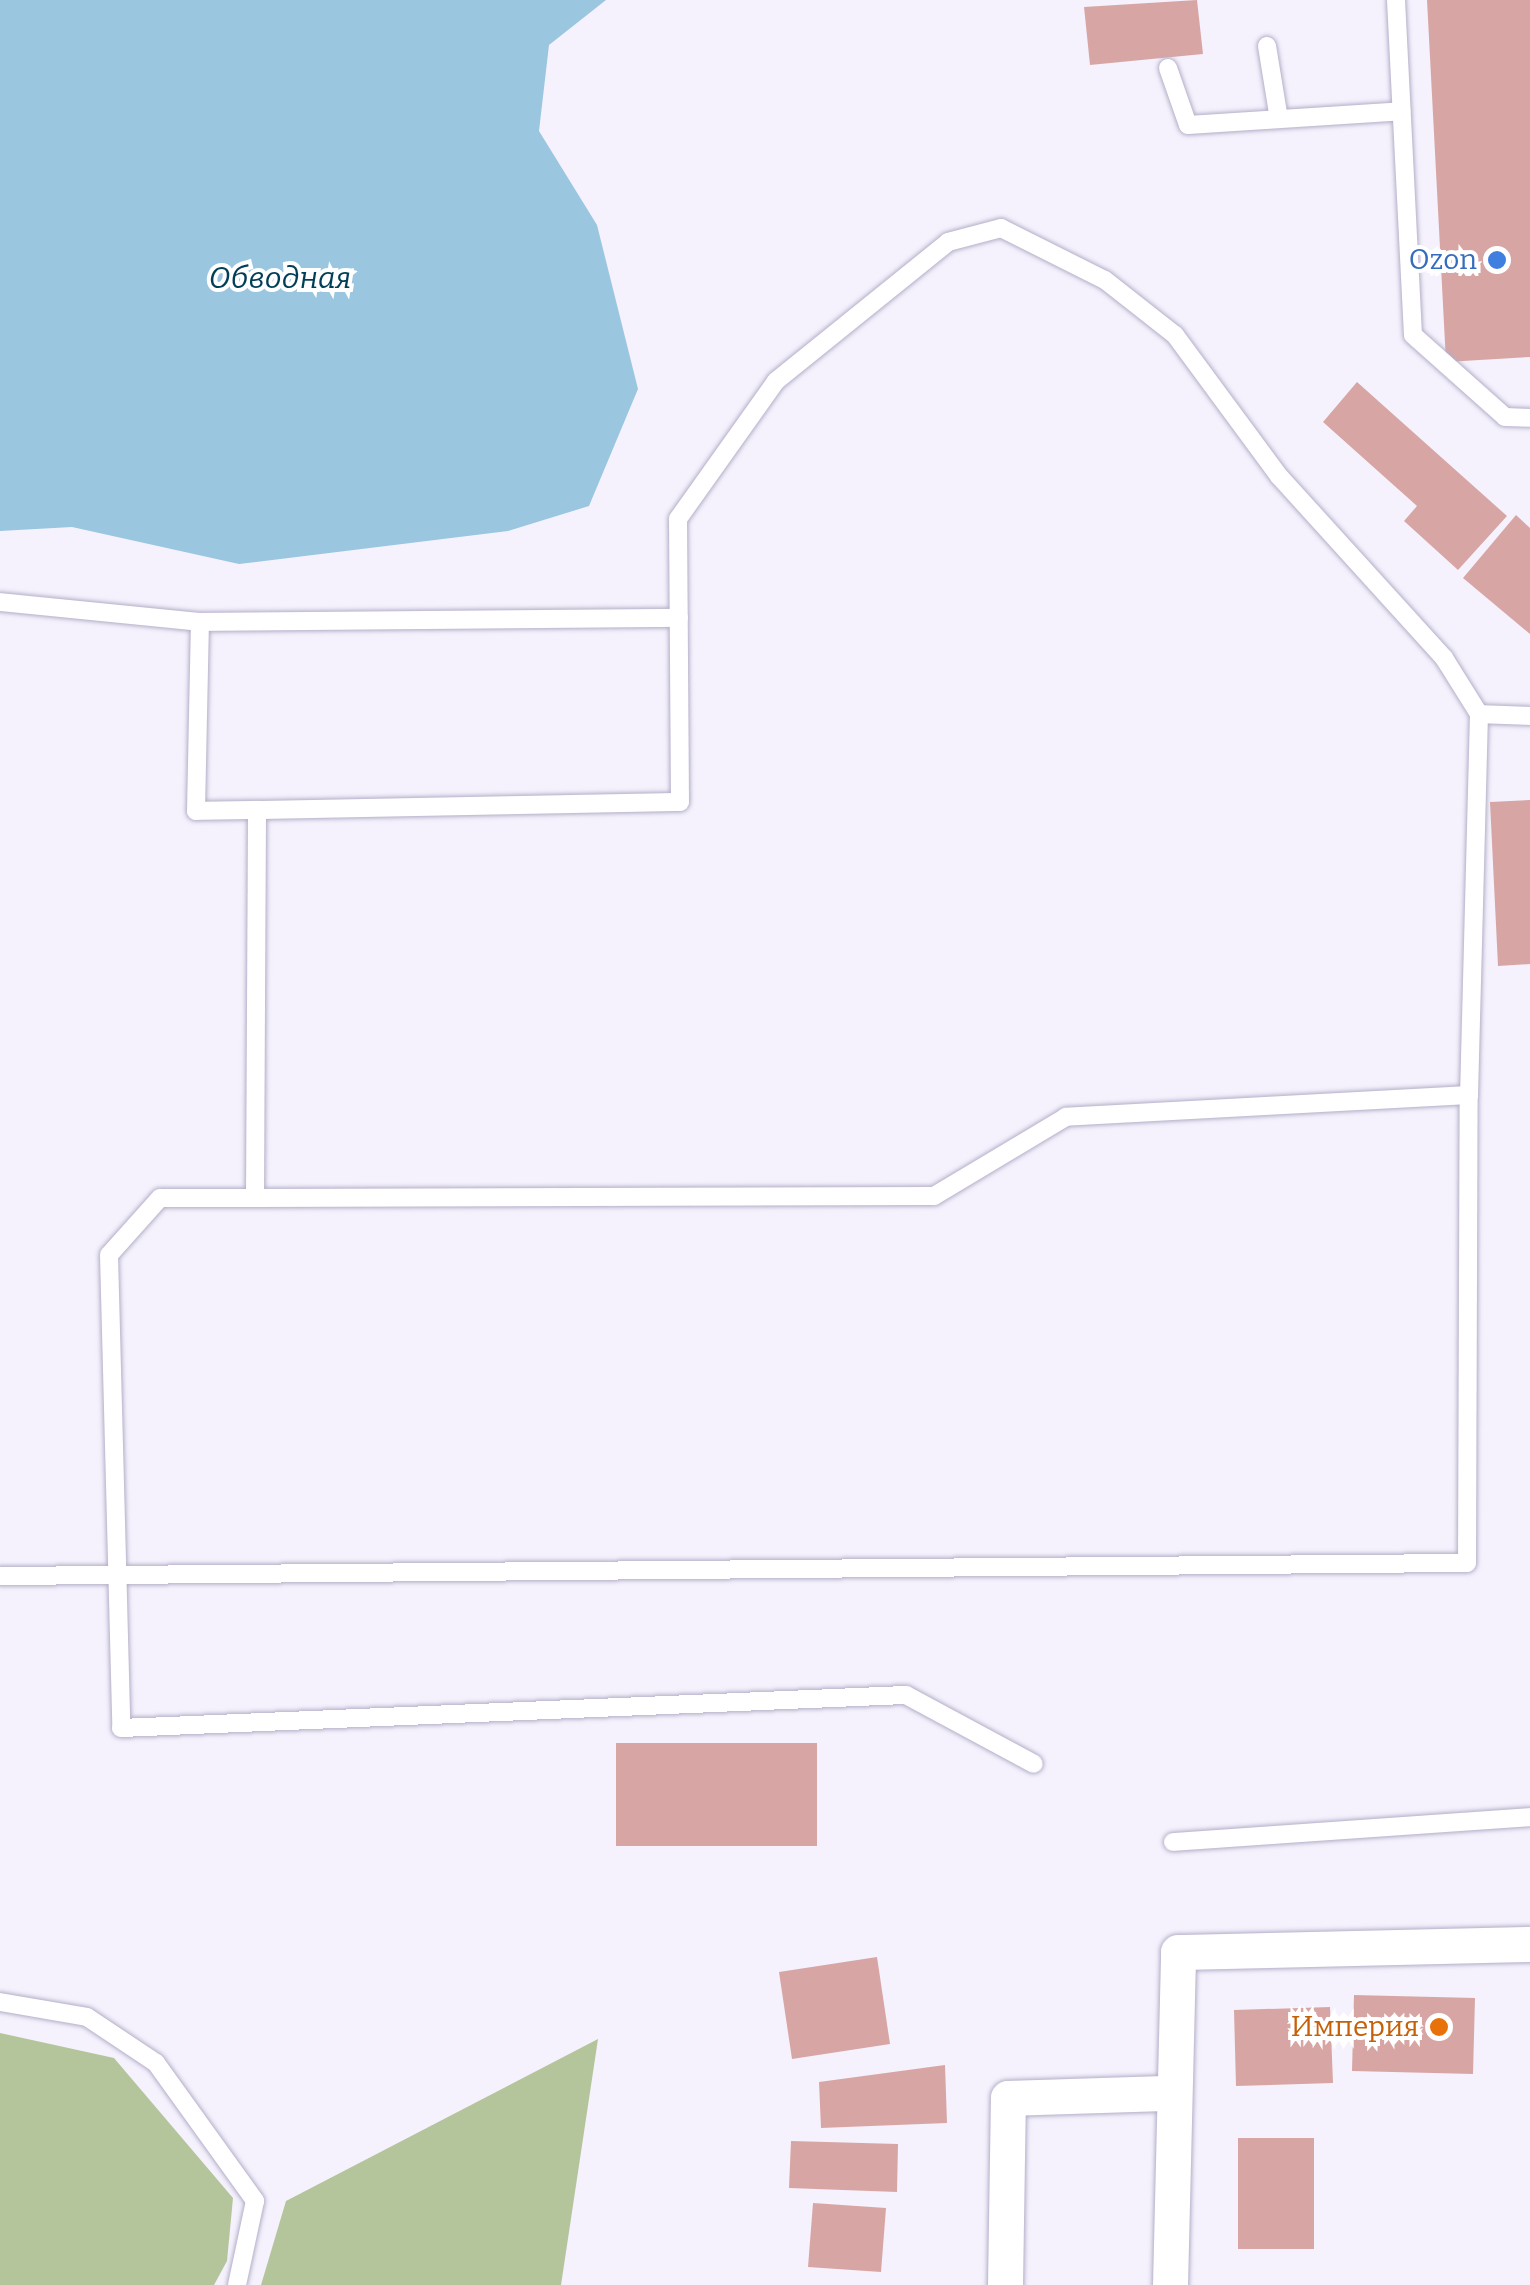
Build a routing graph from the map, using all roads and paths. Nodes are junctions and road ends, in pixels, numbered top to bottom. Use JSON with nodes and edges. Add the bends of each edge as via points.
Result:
{"nodes":[{"id":1,"x":1396,"y":0,"type":"edge"},
{"id":2,"x":1267,"y":46,"type":"dead end"},
{"id":3,"x":1168,"y":68,"type":"dead end"},
{"id":4,"x":1402,"y":111,"type":"junction"},
{"id":5,"x":1279,"y":119,"type":"junction"},
{"id":6,"x":1530,"y":418,"type":"edge"},
{"id":7,"x":0,"y":602,"type":"edge"},
{"id":8,"x":678,"y":618,"type":"junction"},
{"id":9,"x":200,"y":622,"type":"junction"},
{"id":10,"x":1479,"y":714,"type":"junction"},
{"id":11,"x":1530,"y":716,"type":"edge"},
{"id":12,"x":257,"y":810,"type":"junction"},
{"id":13,"x":1469,"y":1095,"type":"junction"},
{"id":14,"x":255,"y":1198,"type":"junction"},
{"id":15,"x":0,"y":1576,"type":"edge"},
{"id":16,"x":117,"y":1576,"type":"junction"},
{"id":17,"x":1034,"y":1764,"type":"dead end"},
{"id":18,"x":1530,"y":1818,"type":"edge"},
{"id":19,"x":1173,"y":1842,"type":"dead end"},
{"id":20,"x":1530,"y":1944,"type":"edge"},
{"id":21,"x":0,"y":2002,"type":"edge"},
{"id":22,"x":1171,"y":2093,"type":"junction"},
{"id":23,"x":237,"y":2285,"type":"edge"},
{"id":24,"x":1005,"y":2285,"type":"edge"},
{"id":25,"x":1170,"y":2285,"type":"edge"}],
"edges":[{"from":1,"to":4,"type":"lane"},
{"from":2,"to":5,"type":"lane"},
{"from":3,"to":5,"type":"lane","via":[[1188,126]]},
{"from":4,"to":5,"type":"lane"},
{"from":4,"to":6,"type":"lane","via":[[1413,335],[1504,417]]},
{"from":7,"to":9,"type":"lane"},
{"from":8,"to":9,"type":"lane"},
{"from":8,"to":10,"type":"lane","via":[[678,519],[776,381],[948,242],[1001,228],[1105,280],[1176,335],[1279,476],[1444,658]]},
{"from":8,"to":12,"type":"lane","via":[[680,802]]},
{"from":9,"to":12,"type":"lane","via":[[196,812]]},
{"from":10,"to":11,"type":"lane"},
{"from":10,"to":13,"type":"lane"},
{"from":12,"to":14,"type":"lane"},
{"from":13,"to":14,"type":"lane","via":[[1066,1116],[934,1196]]},
{"from":13,"to":16,"type":"lane","via":[[1467,1564]]},
{"from":14,"to":16,"type":"lane","via":[[160,1198],[109,1255]]},
{"from":15,"to":16,"type":"lane"},
{"from":16,"to":17,"type":"lane","via":[[120,1728],[906,1694]]},
{"from":18,"to":19,"type":"lane"},
{"from":20,"to":22,"type":"street","via":[[1178,1952]]},
{"from":21,"to":23,"type":"lane","via":[[87,2018],[156,2062],[255,2201]]},
{"from":22,"to":24,"type":"street","via":[[1008,2098]]},
{"from":22,"to":25,"type":"street"}]}
